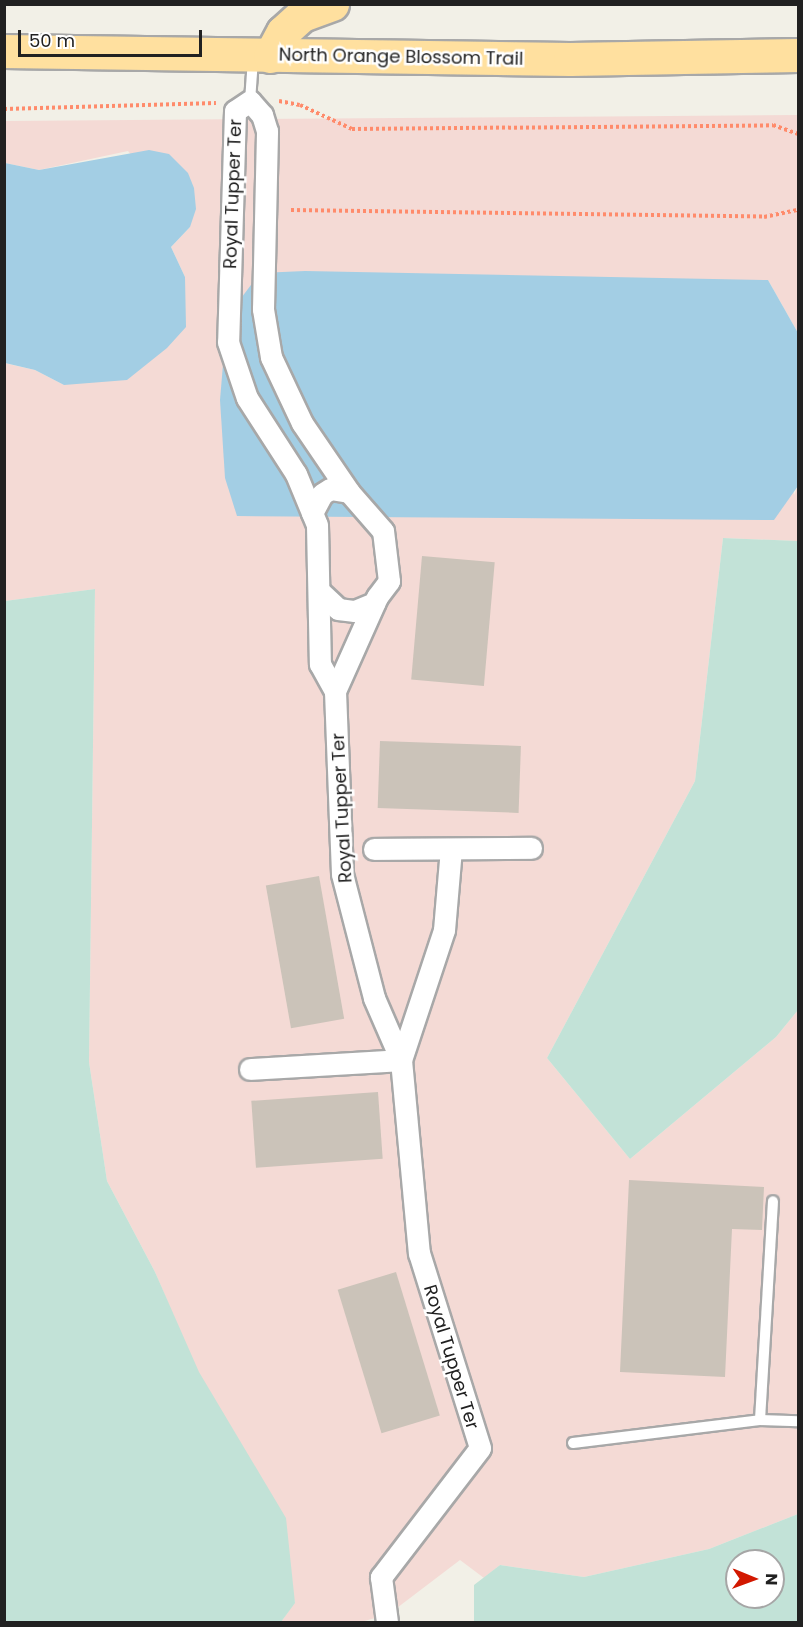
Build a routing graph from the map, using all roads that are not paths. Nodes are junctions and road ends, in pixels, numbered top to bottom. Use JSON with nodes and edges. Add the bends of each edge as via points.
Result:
{"nodes":[{"id":1,"x":332,"y":4,"type":"edge"},
{"id":2,"x":4,"y":51,"type":"edge"},
{"id":3,"x":798,"y":55,"type":"edge"},
{"id":4,"x":262,"y":56,"type":"junction"},
{"id":5,"x":250,"y":98,"type":"junction"},
{"id":6,"x":349,"y":492,"type":"junction"},
{"id":7,"x":312,"y":513,"type":"junction"},
{"id":8,"x":319,"y":591,"type":"junction"},
{"id":9,"x":374,"y":603,"type":"junction"},
{"id":10,"x":335,"y":691,"type":"junction"},
{"id":11,"x":531,"y":848,"type":"dead end"},
{"id":12,"x":374,"y":849,"type":"dead end"},
{"id":13,"x":451,"y":849,"type":"junction"},
{"id":14,"x":401,"y":1060,"type":"junction"},
{"id":15,"x":250,"y":1069,"type":"dead end"},
{"id":16,"x":773,"y":1201,"type":"dead end"},
{"id":17,"x":760,"y":1420,"type":"junction"},
{"id":18,"x":798,"y":1421,"type":"edge"},
{"id":19,"x":573,"y":1443,"type":"dead end"},
{"id":20,"x":387,"y":1623,"type":"edge"}],
"edges":[{"from":1,"to":4,"type":"main road","via":[[302,15]]},
{"from":2,"to":4,"type":"main road","name":"North Orange Blossom Trail"},
{"from":3,"to":4,"type":"main road","name":"North Orange Blossom Trail","via":[[570,59]]},
{"from":4,"to":5,"type":"lane"},
{"from":5,"to":6,"type":"street","name":"Royal Tupper Ter","via":[[267,131],[263,309],[271,357],[302,423]]},
{"from":5,"to":7,"type":"street","name":"Royal Tupper Ter","via":[[235,111],[228,342],[247,398],[296,474]]},
{"from":6,"to":7,"type":"street","via":[[330,489],[322,494]]},
{"from":6,"to":9,"type":"street","name":"Royal Tupper Ter","via":[[383,531],[389,581]]},
{"from":7,"to":8,"type":"street","name":"Royal Tupper Ter","via":[[317,525]]},
{"from":8,"to":9,"type":"street","via":[[338,609],[355,611]]},
{"from":8,"to":10,"type":"street","name":"Royal Tupper Ter","via":[[320,664]]},
{"from":9,"to":10,"type":"street","name":"Royal Tupper Ter"},
{"from":10,"to":14,"type":"street","name":"Royal Tupper Ter","via":[[342,874],[374,998]]},
{"from":11,"to":13,"type":"street","name":"Royal Tupper Ter"},
{"from":12,"to":13,"type":"street","name":"Royal Tupper Ter"},
{"from":13,"to":14,"type":"street","name":"Royal Tupper Ter","via":[[444,930]]},
{"from":14,"to":15,"type":"street"},
{"from":14,"to":20,"type":"street","name":"Royal Tupper Ter","via":[[419,1253],[480,1448],[381,1577]]},
{"from":16,"to":17,"type":"lane"},
{"from":17,"to":18,"type":"lane"},
{"from":17,"to":19,"type":"lane"}]}
